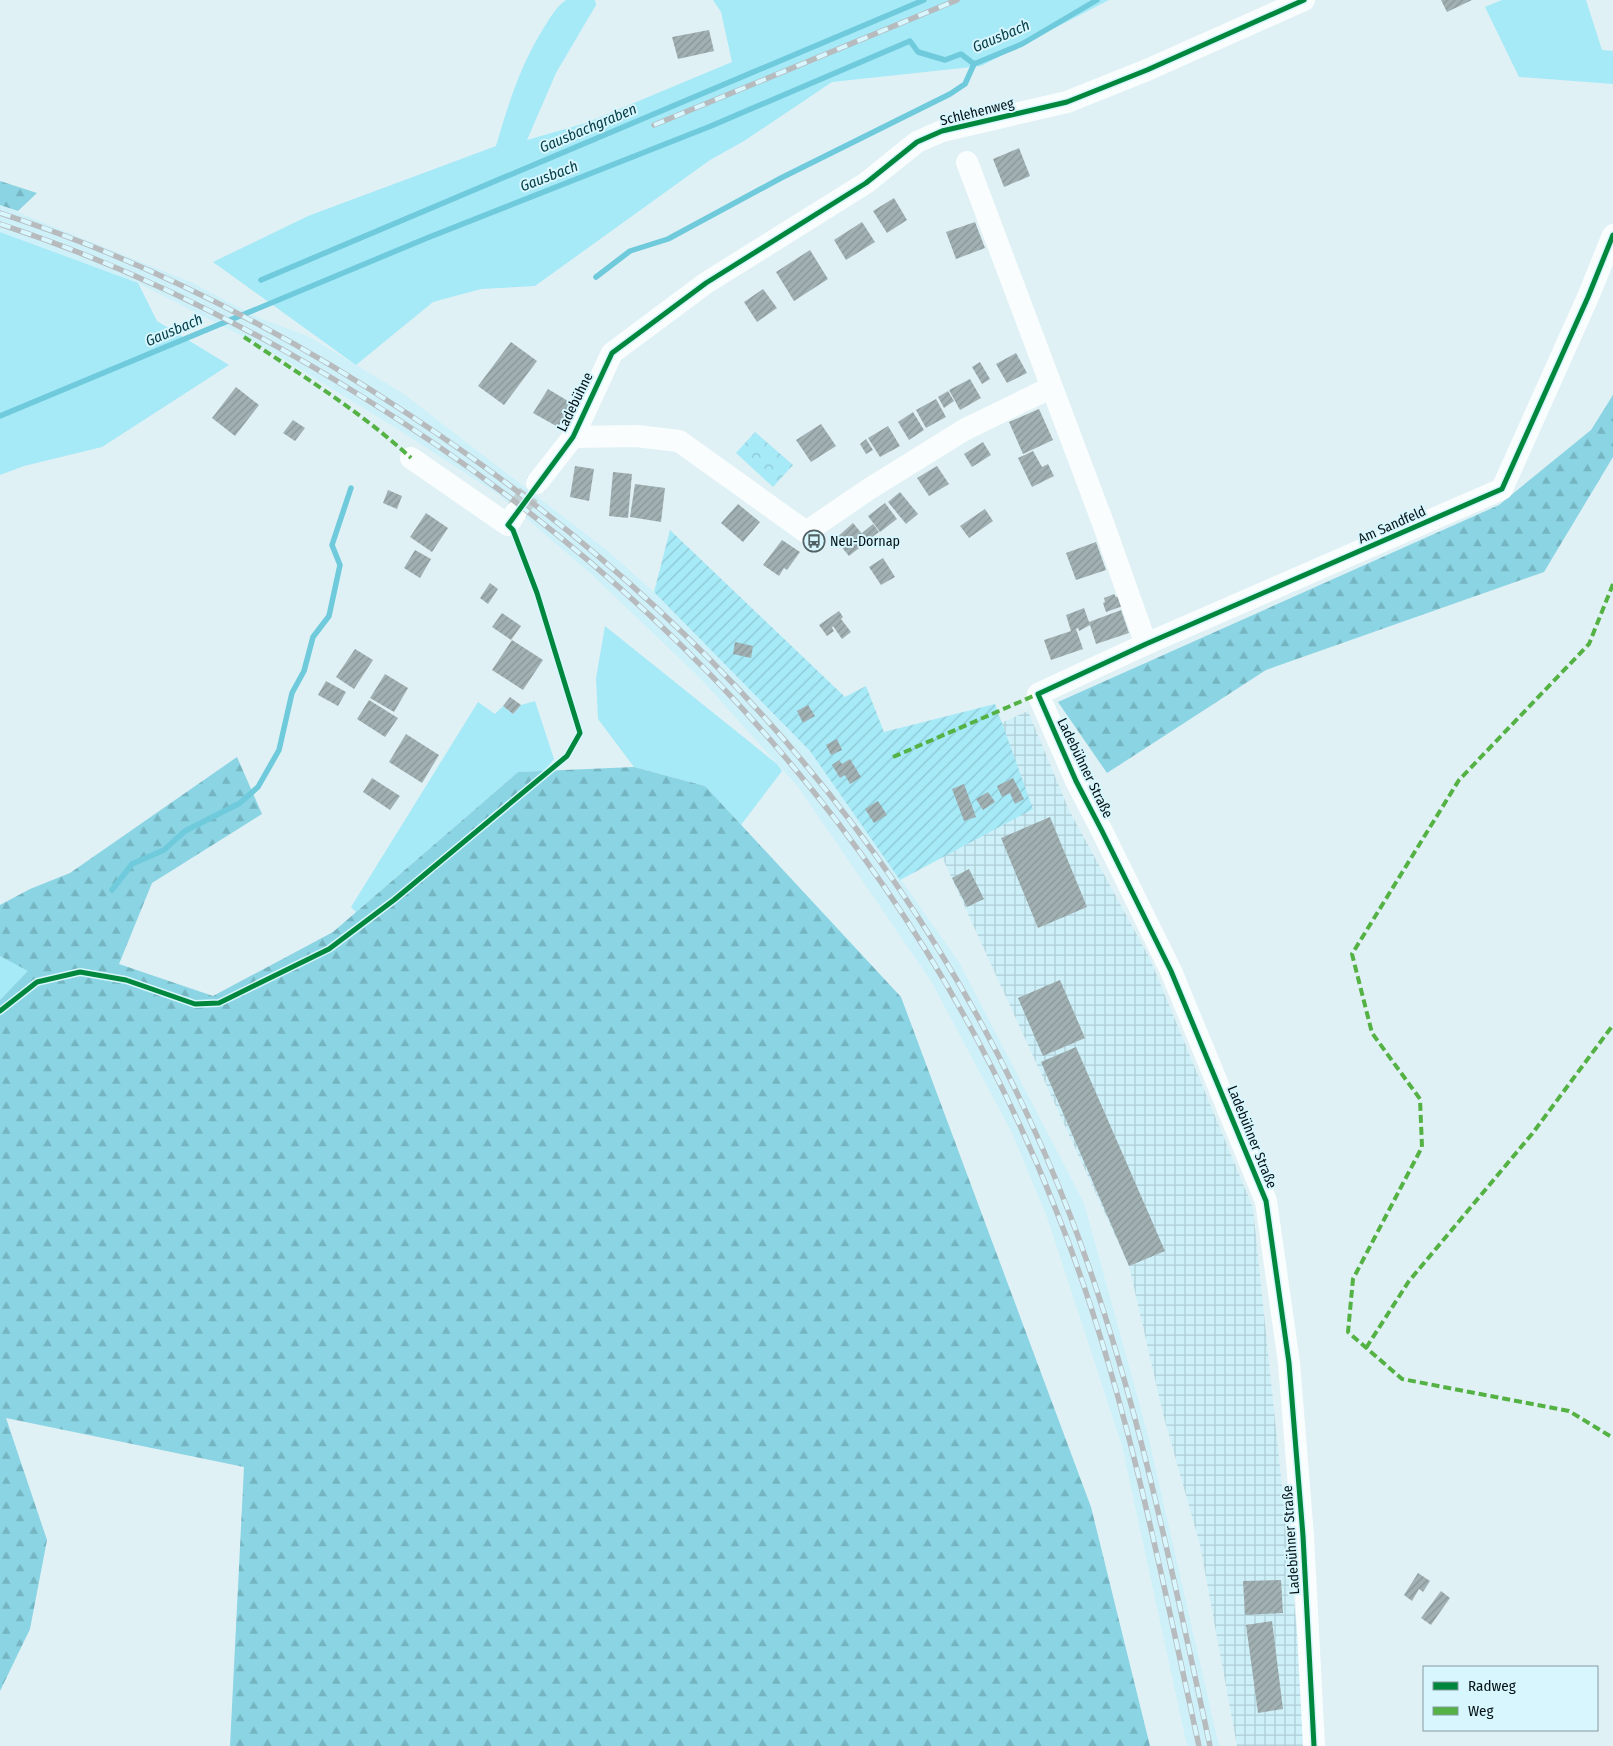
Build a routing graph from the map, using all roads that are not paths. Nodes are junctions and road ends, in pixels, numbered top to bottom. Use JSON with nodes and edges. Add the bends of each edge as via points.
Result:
{"nodes":[{"id":1,"x":1304,"y":0,"type":"edge"},
{"id":2,"x":967,"y":162,"type":"dead end"},
{"id":3,"x":1613,"y":235,"type":"edge"},
{"id":4,"x":612,"y":353,"type":"joint"},
{"id":5,"x":1050,"y":388,"type":"junction"},
{"id":6,"x":573,"y":437,"type":"junction"},
{"id":7,"x":411,"y":458,"type":"dead end"},
{"id":8,"x":537,"y":483,"type":"tunnel mouth"},
{"id":9,"x":516,"y":512,"type":"tunnel mouth"},
{"id":10,"x":1146,"y":644,"type":"junction"},
{"id":11,"x":1038,"y":694,"type":"joint"},
{"id":12,"x":1314,"y":1746,"type":"edge"}],
"edges":[{"from":1,"to":4,"type":"street","name":"Schlehenweg","via":[[1067,102],[942,131],[918,142],[866,183],[706,283]]},
{"from":2,"to":5,"type":"street"},
{"from":3,"to":10,"type":"street","name":"Am Sandfeld","via":[[1502,489]]},
{"from":4,"to":6,"type":"street","name":"Ladebühne"},
{"from":5,"to":6,"type":"street","via":[[964,430],[869,488],[806,532],[679,441],[636,436]]},
{"from":5,"to":10,"type":"street","via":[[1100,514]]},
{"from":6,"to":8,"type":"street","name":"Ladebühne"},
{"from":7,"to":9,"type":"street","via":[[508,525]]},
{"from":10,"to":11,"type":"street","name":"Am Sandfeld"},
{"from":11,"to":12,"type":"street","name":"Ladebühner Straße","via":[[1076,781],[1171,970],[1266,1201],[1289,1363],[1303,1536]]}]}
